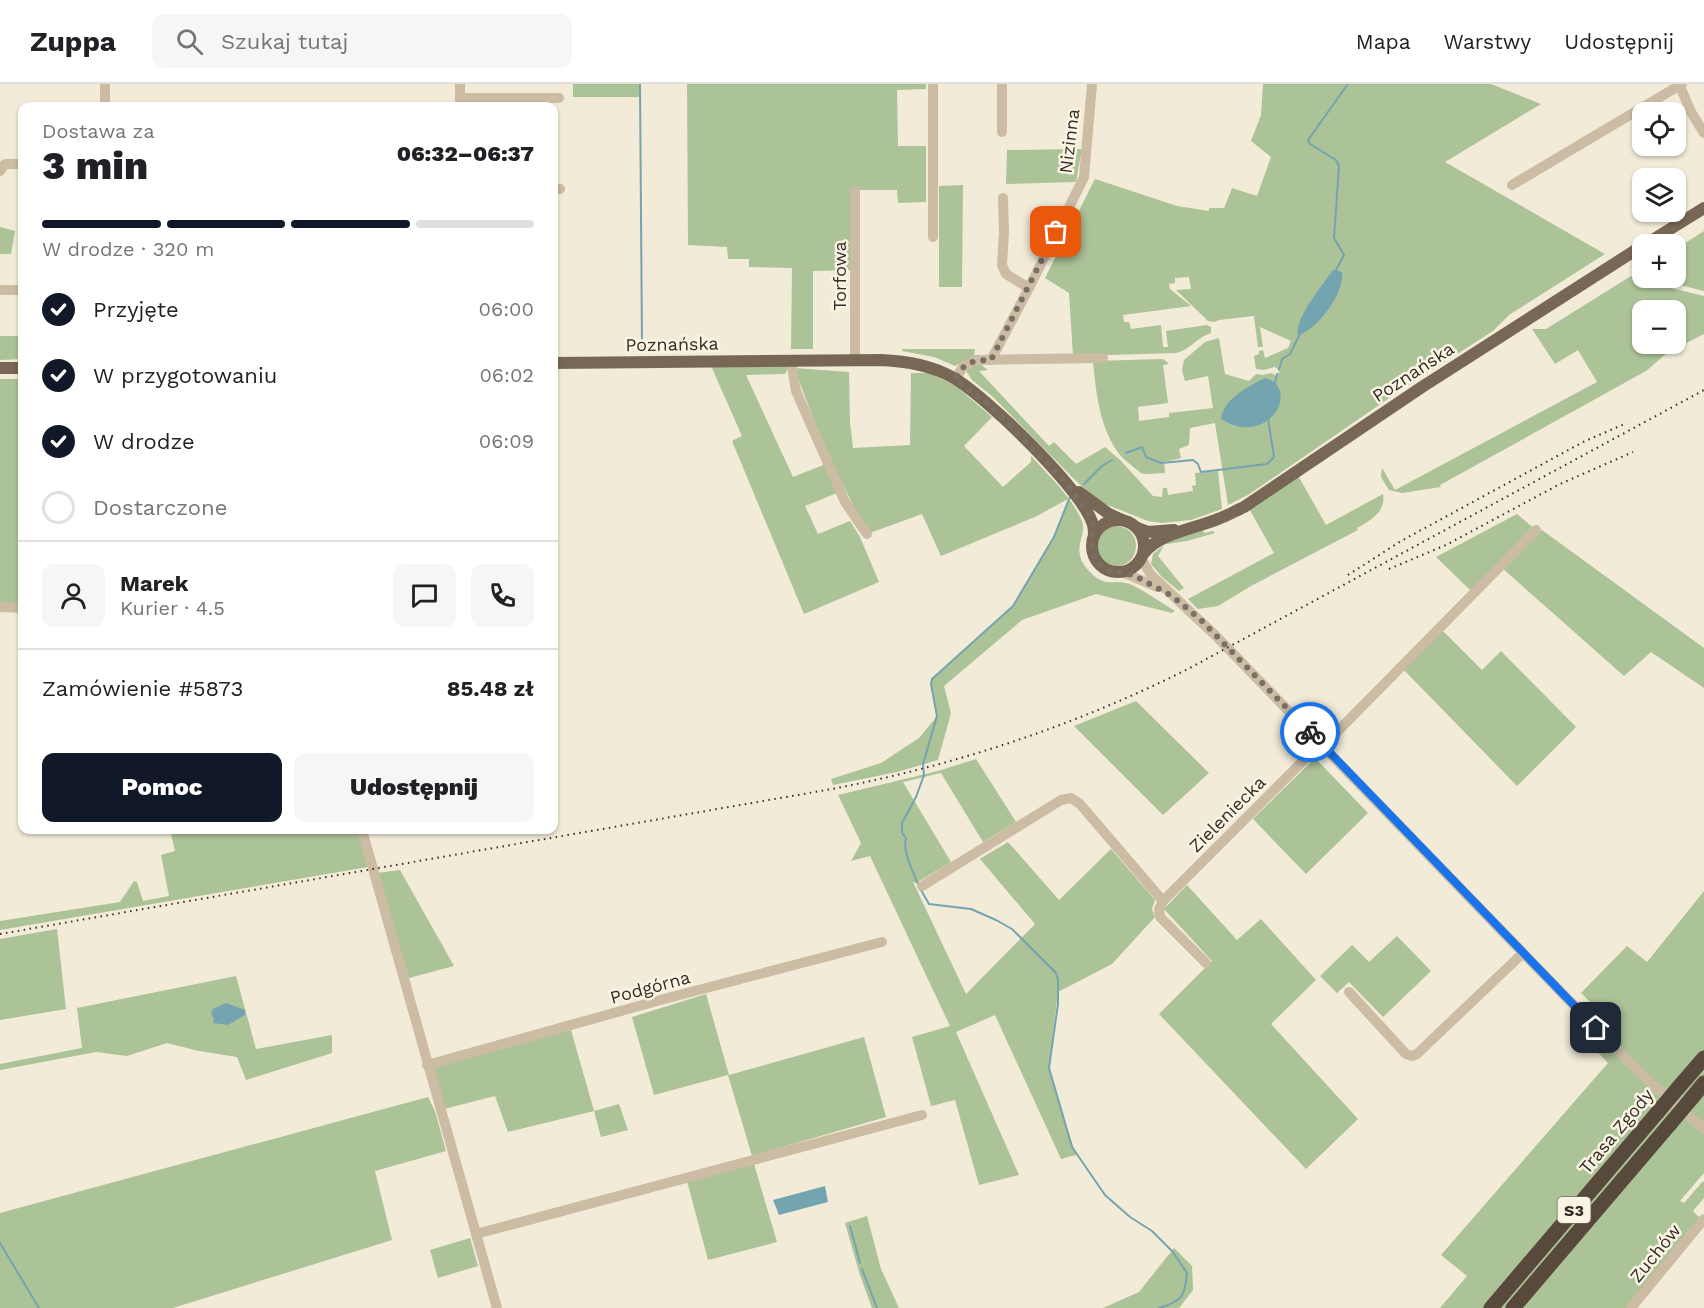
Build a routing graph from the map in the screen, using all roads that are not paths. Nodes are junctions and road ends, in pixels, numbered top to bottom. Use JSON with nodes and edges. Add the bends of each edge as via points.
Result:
{"nodes":[{"id":1,"x":105,"y":84,"type":"edge"},
{"id":2,"x":460,"y":84,"type":"edge"},
{"id":3,"x":933,"y":84,"type":"edge"},
{"id":4,"x":1002,"y":84,"type":"edge"},
{"id":5,"x":1092,"y":84,"type":"edge"},
{"id":6,"x":1680,"y":84,"type":"edge"},
{"id":7,"x":559,"y":98,"type":"dead end"},
{"id":8,"x":105,"y":102,"type":"edge"},
{"id":9,"x":460,"y":102,"type":"edge"},
{"id":10,"x":1002,"y":132,"type":"dead end"},
{"id":11,"x":1704,"y":133,"type":"edge"},
{"id":12,"x":18,"y":164,"type":"edge"},
{"id":13,"x":0,"y":171,"type":"edge"},
{"id":14,"x":1512,"y":185,"type":"dead end"},
{"id":15,"x":855,"y":191,"type":"dead end"},
{"id":16,"x":1003,"y":198,"type":"dead end"},
{"id":17,"x":1704,"y":208,"type":"edge"},
{"id":18,"x":1662,"y":234,"type":"edge"},
{"id":19,"x":933,"y":237,"type":"dead end"},
{"id":20,"x":1632,"y":253,"type":"edge"},
{"id":21,"x":1029,"y":288,"type":"junction"},
{"id":22,"x":0,"y":290,"type":"edge"},
{"id":23,"x":18,"y":290,"type":"edge"},
{"id":24,"x":1103,"y":358,"type":"dead end"},
{"id":25,"x":855,"y":360,"type":"junction"},
{"id":26,"x":991,"y":360,"type":"junction"},
{"id":27,"x":791,"y":361,"type":"junction"},
{"id":28,"x":558,"y":363,"type":"edge"},
{"id":29,"x":0,"y":368,"type":"edge"},
{"id":30,"x":18,"y":368,"type":"edge"},
{"id":31,"x":955,"y":379,"type":"junction"},
{"id":32,"x":1065,"y":482,"type":"junction"},
{"id":33,"x":1125,"y":522,"type":"junction"},
{"id":34,"x":1202,"y":525,"type":"junction"},
{"id":35,"x":1137,"y":528,"type":"junction"},
{"id":36,"x":1536,"y":530,"type":"dead end"},
{"id":37,"x":867,"y":534,"type":"dead end"},
{"id":38,"x":1094,"y":536,"type":"junction"},
{"id":39,"x":1142,"y":556,"type":"junction"},
{"id":40,"x":1122,"y":572,"type":"junction"},
{"id":41,"x":1172,"y":596,"type":"junction"},
{"id":42,"x":0,"y":607,"type":"edge"},
{"id":43,"x":18,"y":608,"type":"edge"},
{"id":44,"x":1322,"y":745,"type":"junction"},
{"id":45,"x":363,"y":834,"type":"edge"},
{"id":46,"x":922,"y":886,"type":"dead end"},
{"id":47,"x":1163,"y":901,"type":"junction"},
{"id":48,"x":882,"y":942,"type":"dead end"},
{"id":49,"x":1523,"y":953,"type":"junction"},
{"id":50,"x":1206,"y":963,"type":"dead end"},
{"id":51,"x":1348,"y":992,"type":"dead end"},
{"id":52,"x":1704,"y":1058,"type":"edge"},
{"id":53,"x":427,"y":1065,"type":"junction"},
{"id":54,"x":1704,"y":1083,"type":"edge"},
{"id":55,"x":922,"y":1115,"type":"dead end"},
{"id":56,"x":1704,"y":1129,"type":"edge"},
{"id":57,"x":1704,"y":1218,"type":"edge"},
{"id":58,"x":476,"y":1234,"type":"junction"},
{"id":59,"x":497,"y":1308,"type":"edge"},
{"id":60,"x":1491,"y":1308,"type":"edge"},
{"id":61,"x":1513,"y":1308,"type":"edge"},
{"id":62,"x":1631,"y":1308,"type":"edge"}],
"edges":[{"from":1,"to":8,"type":"street"},
{"from":2,"to":9,"type":"street"},
{"from":3,"to":19,"type":"street"},
{"from":4,"to":10,"type":"street"},
{"from":5,"to":21,"type":"street","name":"Nizinna","via":[[1084,177]]},
{"from":6,"to":11,"type":"street"},
{"from":6,"to":14,"type":"street"},
{"from":7,"to":9,"type":"street"},
{"from":12,"to":13,"type":"street","via":[[5,164]]},
{"from":15,"to":25,"type":"street","name":"Torfowa"},
{"from":16,"to":21,"type":"street","via":[[1002,264],[1006,274]]},
{"from":17,"to":18,"type":"main road","name":"Poznańska"},
{"from":20,"to":34,"type":"main road","name":"Poznańska","via":[[1244,507]]},
{"from":21,"to":26,"type":"street","name":"Nizinna"},
{"from":22,"to":23,"type":"street"},
{"from":24,"to":26,"type":"street"},
{"from":25,"to":27,"type":"main road","name":"Poznańska"},
{"from":25,"to":31,"type":"main road","name":"Poznańska","via":[[912,363]]},
{"from":26,"to":31,"type":"street","via":[[966,363]]},
{"from":27,"to":28,"type":"main road","name":"Poznańska"},
{"from":27,"to":37,"type":"street","via":[[796,391],[845,501]]},
{"from":29,"to":30,"type":"main road"},
{"from":31,"to":32,"type":"main road","name":"Poznańska","via":[[994,409]]},
{"from":32,"to":33,"type":"main road","name":"Poznańska"},
{"from":32,"to":38,"type":"main road","name":"Poznańska","via":[[1087,512]]},
{"from":33,"to":35,"type":"main road"},
{"from":33,"to":38,"type":"main road","via":[[1108,523]]},
{"from":34,"to":35,"type":"main road","name":"Poznańska","via":[[1148,532]]},
{"from":34,"to":39,"type":"main road","name":"Poznańska","via":[[1152,544]]},
{"from":35,"to":39,"type":"main road","via":[[1144,541]]},
{"from":36,"to":44,"type":"street","name":"Zieleniecka"},
{"from":38,"to":40,"type":"main road","via":[[1092,550],[1096,561],[1109,571]]},
{"from":39,"to":40,"type":"main road"},
{"from":39,"to":41,"type":"street","via":[[1151,575]]},
{"from":40,"to":41,"type":"street"},
{"from":41,"to":44,"type":"street","via":[[1201,620]]},
{"from":42,"to":43,"type":"street"},
{"from":44,"to":47,"type":"street","name":"Zieleniecka"},
{"from":44,"to":49,"type":"street"},
{"from":45,"to":53,"type":"street"},
{"from":46,"to":47,"type":"street","via":[[1061,800],[1071,798]]},
{"from":47,"to":50,"type":"street","via":[[1160,917]]},
{"from":48,"to":53,"type":"street","name":"Podgórna"},
{"from":49,"to":51,"type":"street","via":[[1412,1056]]},
{"from":49,"to":56,"type":"street","via":[[1654,1086]]},
{"from":52,"to":60,"type":"highway","name":"Trasa Zgody","number":"S3","bridge":true},
{"from":53,"to":58,"type":"street"},
{"from":54,"to":61,"type":"highway","name":"Trasa Zgody","number":"S3","bridge":true},
{"from":55,"to":58,"type":"street"},
{"from":57,"to":62,"type":"street","name":"Zuchów"},
{"from":58,"to":59,"type":"street"}]}
